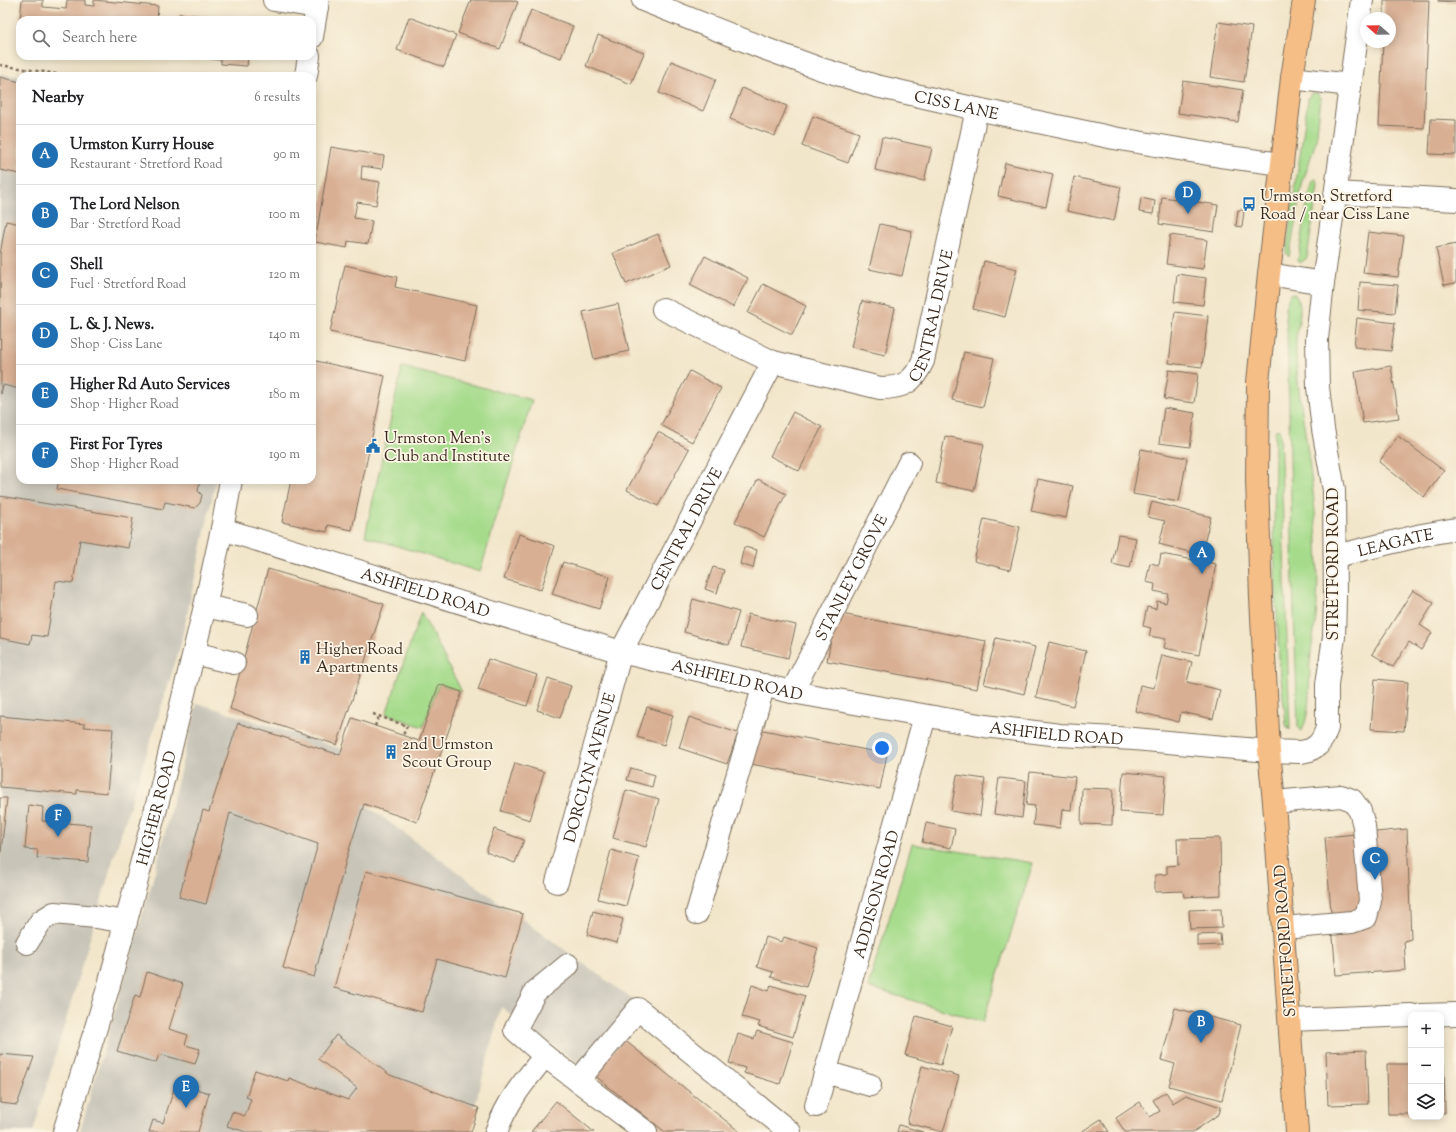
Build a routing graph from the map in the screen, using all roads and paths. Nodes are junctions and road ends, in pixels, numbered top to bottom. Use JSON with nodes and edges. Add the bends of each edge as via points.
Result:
{"nodes":[{"id":1,"x":274,"y":0,"type":"edge"},
{"id":2,"x":643,"y":0,"type":"edge"},
{"id":3,"x":1304,"y":0,"type":"edge"},
{"id":4,"x":1362,"y":0,"type":"edge"},
{"id":5,"x":317,"y":3,"type":"edge"},
{"id":6,"x":683,"y":7,"type":"edge"},
{"id":7,"x":315,"y":16,"type":"edge"},
{"id":8,"x":308,"y":60,"type":"edge"},
{"id":9,"x":0,"y":65,"type":"edge"},
{"id":10,"x":44,"y":72,"type":"edge"},
{"id":11,"x":307,"y":72,"type":"edge"},
{"id":12,"x":1292,"y":78,"type":"junction"},
{"id":13,"x":1350,"y":85,"type":"junction"},
{"id":14,"x":977,"y":109,"type":"junction"},
{"id":15,"x":1282,"y":164,"type":"junction"},
{"id":16,"x":1336,"y":193,"type":"junction"},
{"id":17,"x":1456,"y":200,"type":"edge"},
{"id":18,"x":1269,"y":274,"type":"junction"},
{"id":19,"x":1323,"y":283,"type":"junction"},
{"id":20,"x":663,"y":309,"type":"dead end"},
{"id":21,"x":773,"y":362,"type":"junction"},
{"id":22,"x":909,"y":463,"type":"dead end"},
{"id":23,"x":231,"y":484,"type":"edge"},
{"id":24,"x":222,"y":529,"type":"junction"},
{"id":25,"x":1456,"y":529,"type":"edge"},
{"id":26,"x":1336,"y":556,"type":"junction"},
{"id":27,"x":205,"y":606,"type":"junction"},
{"id":28,"x":247,"y":615,"type":"dead end"},
{"id":29,"x":621,"y":652,"type":"junction"},
{"id":30,"x":194,"y":653,"type":"junction"},
{"id":31,"x":234,"y":663,"type":"dead end"},
{"id":32,"x":764,"y":685,"type":"junction"},
{"id":33,"x":792,"y":692,"type":"junction"},
{"id":34,"x":373,"y":714,"type":"dead end"},
{"id":35,"x":379,"y":716,"type":"junction"},
{"id":36,"x":925,"y":716,"type":"junction"},
{"id":37,"x":375,"y":726,"type":"dead end"},
{"id":38,"x":403,"y":735,"type":"dead end"},
{"id":39,"x":1269,"y":751,"type":"junction"},
{"id":40,"x":1274,"y":802,"type":"junction"},
{"id":41,"x":557,"y":882,"type":"dead end"},
{"id":42,"x":697,"y":913,"type":"dead end"},
{"id":43,"x":126,"y":922,"type":"junction"},
{"id":44,"x":1283,"y":928,"type":"junction"},
{"id":45,"x":27,"y":943,"type":"dead end"},
{"id":46,"x":568,"y":964,"type":"dead end"},
{"id":47,"x":1444,"y":1014,"type":"edge"},
{"id":48,"x":1456,"y":1014,"type":"edge"},
{"id":49,"x":1408,"y":1015,"type":"edge"},
{"id":50,"x":1290,"y":1020,"type":"junction"},
{"id":51,"x":545,"y":1056,"type":"junction"},
{"id":52,"x":825,"y":1072,"type":"junction"},
{"id":53,"x":578,"y":1081,"type":"junction"},
{"id":54,"x":870,"y":1085,"type":"dead end"},
{"id":55,"x":816,"y":1106,"type":"dead end"},
{"id":56,"x":64,"y":1132,"type":"edge"},
{"id":57,"x":496,"y":1132,"type":"edge"},
{"id":58,"x":646,"y":1132,"type":"edge"},
{"id":59,"x":790,"y":1132,"type":"edge"},
{"id":60,"x":1298,"y":1132,"type":"edge"}],
"edges":[{"from":1,"to":5,"type":"street"},
{"from":2,"to":6,"type":"street","name":"CISS LANE"},
{"from":3,"to":12,"type":"main road","name":"STRETFORD ROAD"},
{"from":4,"to":13,"type":"street","name":"STRETFORD ROAD"},
{"from":5,"to":7,"type":"street"},
{"from":6,"to":14,"type":"street","name":"CISS LANE","via":[[766,49],[821,69],[876,86]]},
{"from":8,"to":11,"type":"street"},
{"from":9,"to":10,"type":"path"},
{"from":12,"to":13,"type":"street"},
{"from":12,"to":15,"type":"main road","name":"STRETFORD ROAD"},
{"from":13,"to":16,"type":"street","name":"STRETFORD ROAD"},
{"from":14,"to":15,"type":"street","name":"CISS LANE","via":[[1150,144]]},
{"from":14,"to":21,"type":"street","name":"CENTRAL DRIVE","via":[[923,362],[917,374],[894,388],[880,388]]},
{"from":15,"to":18,"type":"main road","name":"STRETFORD ROAD"},
{"from":16,"to":17,"type":"street"},
{"from":16,"to":19,"type":"street","name":"STRETFORD ROAD"},
{"from":18,"to":19,"type":"street"},
{"from":18,"to":39,"type":"main road","name":"STRETFORD ROAD","via":[[1258,382],[1257,480]]},
{"from":19,"to":26,"type":"street","name":"STRETFORD ROAD","via":[[1318,338],[1318,387],[1334,490]]},
{"from":20,"to":21,"type":"street","name":"CENTRAL DRIVE"},
{"from":21,"to":29,"type":"street","name":"CENTRAL DRIVE"},
{"from":22,"to":33,"type":"street","name":"STANLEY GROVE"},
{"from":23,"to":24,"type":"street","name":"HIGHER ROAD"},
{"from":24,"to":27,"type":"street","name":"HIGHER ROAD"},
{"from":24,"to":29,"type":"street","name":"ASHFIELD ROAD"},
{"from":25,"to":26,"type":"street","name":"LEAGATE"},
{"from":26,"to":39,"type":"street","name":"STRETFORD ROAD","via":[[1334,637],[1327,684],[1327,728],[1318,745],[1310,750]]},
{"from":27,"to":28,"type":"street"},
{"from":27,"to":30,"type":"street","name":"HIGHER ROAD"},
{"from":29,"to":32,"type":"street","name":"ASHFIELD ROAD"},
{"from":29,"to":41,"type":"street","name":"DORCLYN AVENUE"},
{"from":30,"to":31,"type":"street"},
{"from":30,"to":43,"type":"street","name":"HIGHER ROAD"},
{"from":32,"to":33,"type":"street","name":"ASHFIELD ROAD"},
{"from":32,"to":42,"type":"street"},
{"from":33,"to":36,"type":"street","name":"ASHFIELD ROAD"},
{"from":34,"to":35,"type":"path"},
{"from":35,"to":37,"type":"path"},
{"from":35,"to":38,"type":"path","via":[[407,726]]},
{"from":36,"to":39,"type":"street","name":"ASHFIELD ROAD","via":[[1060,735]]},
{"from":36,"to":52,"type":"street","name":"ADDISON ROAD"},
{"from":39,"to":40,"type":"main road","name":"STRETFORD ROAD"},
{"from":40,"to":44,"type":"main road","name":"STRETFORD ROAD"},
{"from":40,"to":44,"type":"street","via":[[1341,796],[1352,800],[1360,811],[1364,826],[1370,901],[1366,917],[1352,922]]},
{"from":43,"to":45,"type":"street","via":[[54,913],[42,921]]},
{"from":43,"to":56,"type":"street","name":"HIGHER ROAD"},
{"from":44,"to":50,"type":"main road","name":"STRETFORD ROAD"},
{"from":46,"to":51,"type":"street","via":[[535,992],[515,1030]]},
{"from":47,"to":48,"type":"street"},
{"from":49,"to":50,"type":"street"},
{"from":50,"to":60,"type":"main road","name":"STRETFORD ROAD"},
{"from":51,"to":53,"type":"street"},
{"from":51,"to":57,"type":"street","via":[[510,1101]]},
{"from":52,"to":54,"type":"street"},
{"from":52,"to":55,"type":"street","name":"ADDISON ROAD"},
{"from":53,"to":58,"type":"street"},
{"from":53,"to":59,"type":"street","via":[[638,1009]]}]}
